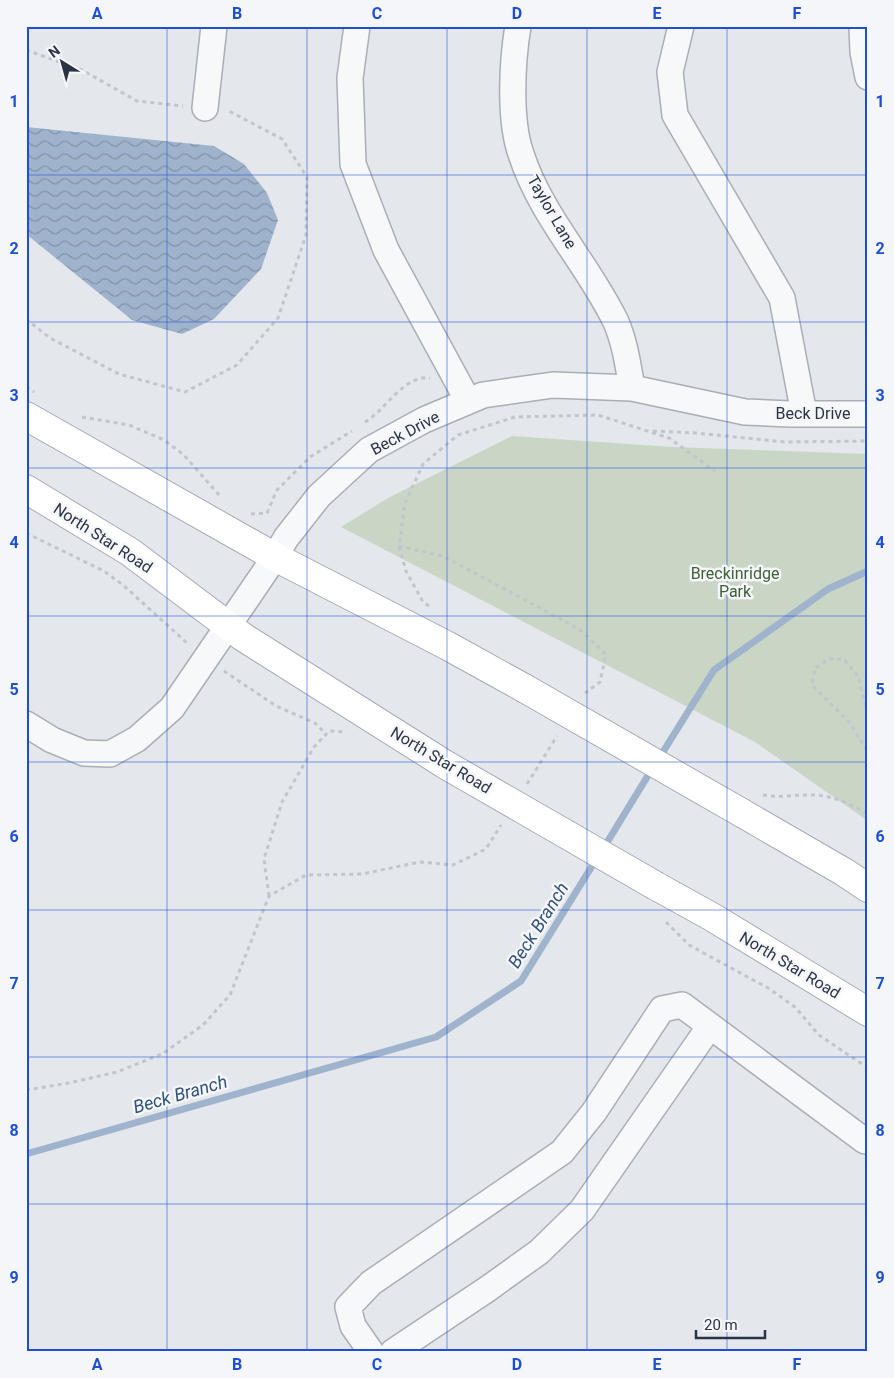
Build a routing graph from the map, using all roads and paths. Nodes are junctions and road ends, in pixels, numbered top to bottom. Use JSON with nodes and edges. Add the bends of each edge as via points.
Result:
{"nodes":[{"id":1,"x":214,"y":26,"type":"edge"},
{"id":2,"x":357,"y":26,"type":"edge"},
{"id":3,"x":518,"y":26,"type":"edge"},
{"id":4,"x":681,"y":26,"type":"edge"},
{"id":5,"x":862,"y":26,"type":"edge"},
{"id":6,"x":26,"y":50,"type":"edge"},
{"id":7,"x":868,"y":77,"type":"edge"},
{"id":8,"x":206,"y":108,"type":"junction"},
{"id":9,"x":26,"y":319,"type":"edge"},
{"id":10,"x":26,"y":387,"type":"edge"},
{"id":11,"x":632,"y":388,"type":"junction"},
{"id":12,"x":464,"y":393,"type":"junction"},
{"id":13,"x":33,"y":405,"type":"edge"},
{"id":14,"x":75,"y":413,"type":"dead end"},
{"id":15,"x":804,"y":414,"type":"junction"},
{"id":16,"x":868,"y":414,"type":"edge"},
{"id":17,"x":715,"y":471,"type":"dead end"},
{"id":18,"x":26,"y":489,"type":"edge"},
{"id":19,"x":224,"y":502,"type":"dead end"},
{"id":20,"x":247,"y":513,"type":"dead end"},
{"id":21,"x":26,"y":533,"type":"edge"},
{"id":22,"x":399,"y":546,"type":"junction"},
{"id":23,"x":275,"y":557,"type":"junction"},
{"id":24,"x":430,"y":607,"type":"dead end"},
{"id":25,"x":228,"y":625,"type":"junction"},
{"id":26,"x":207,"y":656,"type":"junction"},
{"id":27,"x":581,"y":697,"type":"dead end"},
{"id":28,"x":868,"y":714,"type":"edge"},
{"id":29,"x":26,"y":724,"type":"edge"},
{"id":30,"x":560,"y":730,"type":"dead end"},
{"id":31,"x":351,"y":732,"type":"dead end"},
{"id":32,"x":326,"y":734,"type":"junction"},
{"id":33,"x":868,"y":752,"type":"edge"},
{"id":34,"x":523,"y":790,"type":"dead end"},
{"id":35,"x":749,"y":803,"type":"junction"},
{"id":36,"x":868,"y":814,"type":"edge"},
{"id":37,"x":502,"y":824,"type":"dead end"},
{"id":38,"x":868,"y":888,"type":"edge"},
{"id":39,"x":269,"y":896,"type":"junction"},
{"id":40,"x":660,"y":918,"type":"dead end"},
{"id":41,"x":868,"y":1012,"type":"edge"},
{"id":42,"x":710,"y":1026,"type":"junction"},
{"id":43,"x":868,"y":1068,"type":"edge"},
{"id":44,"x":26,"y":1090,"type":"edge"},
{"id":45,"x":867,"y":1141,"type":"edge"},
{"id":46,"x":371,"y":1352,"type":"edge"},
{"id":47,"x":393,"y":1352,"type":"edge"}],
"edges":[{"from":1,"to":8,"type":"street"},
{"from":2,"to":12,"type":"street","via":[[350,78],[353,164],[386,250]]},
{"from":3,"to":11,"type":"street","name":"Taylor Lane","via":[[513,77],[520,153],[540,198],[616,323],[626,352]]},
{"from":4,"to":15,"type":"street","via":[[670,72],[675,115],[782,298]]},
{"from":5,"to":7,"type":"street"},
{"from":6,"to":8,"type":"path","via":[[82,70],[137,101]]},
{"from":8,"to":9,"type":"path","via":[[228,110],[282,139],[307,177],[306,235],[278,318],[237,365],[185,392],[119,374],[50,338]]},
{"from":10,"to":13,"type":"path"},
{"from":11,"to":12,"type":"street","name":"Beck Drive","via":[[553,385],[483,396]]},
{"from":11,"to":15,"type":"street","name":"Beck Drive","via":[[745,412]]},
{"from":12,"to":20,"type":"path","via":[[422,377],[405,385],[375,416],[310,457],[277,490],[267,513]]},
{"from":12,"to":23,"type":"street","name":"Beck Drive","via":[[370,450],[319,496]]},
{"from":13,"to":23,"type":"main road"},
{"from":14,"to":19,"type":"path","via":[[129,425],[164,440],[184,455]]},
{"from":15,"to":16,"type":"street","name":"Beck Drive"},
{"from":17,"to":22,"type":"path","via":[[669,438],[598,415],[515,417],[458,435],[423,464],[405,503]]},
{"from":18,"to":25,"type":"main road","name":"North Star Road","via":[[130,552]]},
{"from":21,"to":26,"type":"path","via":[[104,571],[192,648]]},
{"from":22,"to":24,"type":"path","via":[[406,571],[423,602]]},
{"from":22,"to":27,"type":"path","via":[[443,556],[579,629],[606,654],[600,682]]},
{"from":23,"to":25,"type":"street","name":"Beck Drive"},
{"from":23,"to":35,"type":"main road","bridge":true},
{"from":25,"to":26,"type":"street","name":"Beck Drive"},
{"from":25,"to":41,"type":"main road","name":"North Star Road","bridge":true,"via":[[446,765],[712,917]]},
{"from":26,"to":29,"type":"street","name":"Beck Drive","via":[[172,708],[137,739],[110,754],[84,753],[52,740]]},
{"from":26,"to":32,"type":"path","via":[[268,702],[315,723]]},
{"from":28,"to":33,"type":"path","via":[[858,676],[844,659],[828,659],[815,668],[812,685],[849,722]]},
{"from":30,"to":34,"type":"path"},
{"from":31,"to":32,"type":"path","via":[[329,731]]},
{"from":32,"to":39,"type":"path","via":[[314,747],[282,802],[264,859]]},
{"from":35,"to":36,"type":"path","via":[[772,797],[812,794],[844,801]]},
{"from":35,"to":38,"type":"main road"},
{"from":37,"to":39,"type":"path","via":[[486,849],[453,865],[420,862],[362,874],[306,875]]},
{"from":39,"to":44,"type":"path","via":[[230,995],[203,1025],[162,1054],[117,1072]]},
{"from":40,"to":43,"type":"path","via":[[689,945],[768,988],[795,1007],[819,1035]]},
{"from":42,"to":45,"type":"street"},
{"from":42,"to":46,"type":"street","via":[[682,1005],[662,1009],[594,1112],[562,1152],[371,1283],[348,1307],[353,1326]]},
{"from":42,"to":47,"type":"street","via":[[582,1210],[539,1252]]}]}
